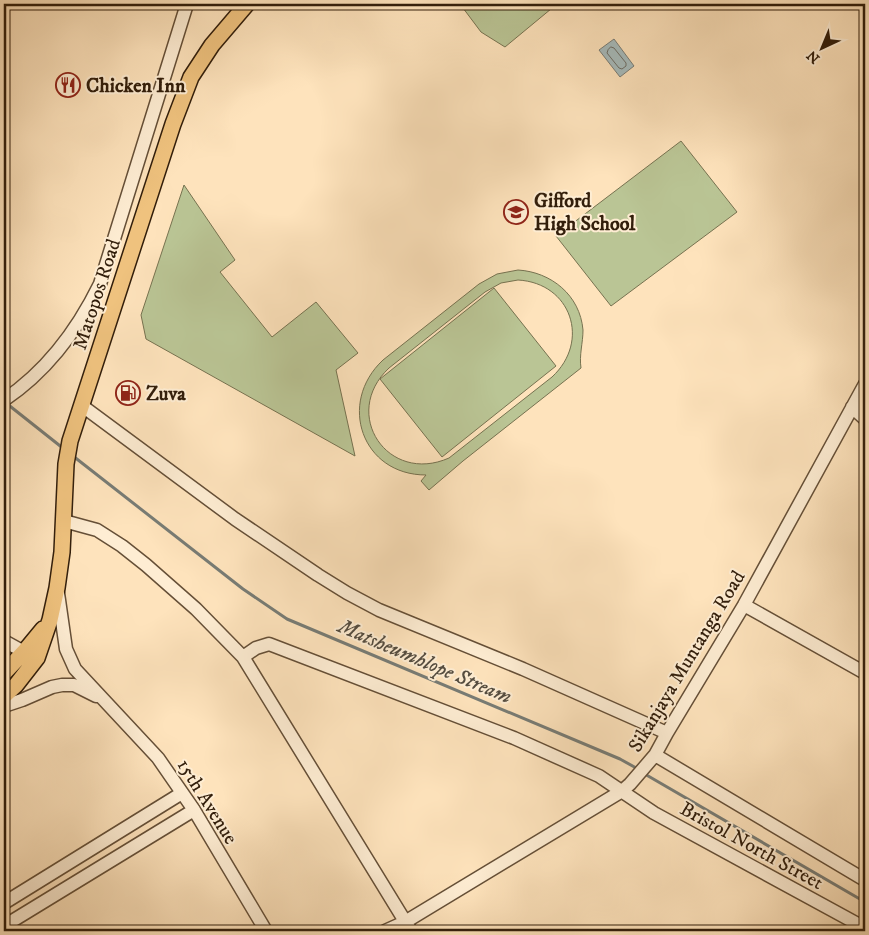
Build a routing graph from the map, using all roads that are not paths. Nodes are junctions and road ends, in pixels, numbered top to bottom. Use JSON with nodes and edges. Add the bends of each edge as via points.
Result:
{"nodes":[{"id":1,"x":187,"y":4,"type":"edge"},
{"id":2,"x":247,"y":4,"type":"edge"},
{"id":3,"x":865,"y":384,"type":"edge"},
{"id":4,"x":4,"y":400,"type":"edge"},
{"id":5,"x":81,"y":405,"type":"junction"},
{"id":6,"x":852,"y":407,"type":"junction"},
{"id":7,"x":865,"y":419,"type":"edge"},
{"id":8,"x":64,"y":521,"type":"junction"},
{"id":9,"x":57,"y":588,"type":"junction"},
{"id":10,"x":744,"y":605,"type":"junction"},
{"id":11,"x":50,"y":620,"type":"junction"},
{"id":12,"x":4,"y":641,"type":"edge"},
{"id":13,"x":24,"y":652,"type":"junction"},
{"id":14,"x":243,"y":657,"type":"junction"},
{"id":15,"x":4,"y":673,"type":"edge"},
{"id":16,"x":865,"y":673,"type":"edge"},
{"id":17,"x":4,"y":696,"type":"edge"},
{"id":18,"x":106,"y":701,"type":"junction"},
{"id":19,"x":4,"y":706,"type":"edge"},
{"id":20,"x":667,"y":733,"type":"junction"},
{"id":21,"x":652,"y":759,"type":"junction"},
{"id":22,"x":626,"y":788,"type":"junction"},
{"id":23,"x":182,"y":794,"type":"junction"},
{"id":24,"x":194,"y":810,"type":"junction"},
{"id":25,"x":865,"y":880,"type":"edge"},
{"id":26,"x":4,"y":903,"type":"edge"},
{"id":27,"x":4,"y":926,"type":"edge"},
{"id":28,"x":408,"y":927,"type":"edge"},
{"id":29,"x":865,"y":928,"type":"edge"},
{"id":30,"x":266,"y":931,"type":"edge"},
{"id":31,"x":385,"y":931,"type":"edge"}],
"edges":[{"from":1,"to":4,"type":"street","via":[[100,284],[62,347],[24,386]]},
{"from":2,"to":5,"type":"main road","name":"Matopos Road","via":[[212,45],[191,77]]},
{"from":3,"to":6,"type":"street","name":"Sikanjaya Muntanga Road"},
{"from":5,"to":8,"type":"main road","name":"Matopos Road","via":[[66,464]]},
{"from":5,"to":20,"type":"street","via":[[235,519],[347,593],[379,610]]},
{"from":6,"to":7,"type":"street"},
{"from":6,"to":10,"type":"street","name":"Sikanjaya Muntanga Road"},
{"from":8,"to":9,"type":"main road","name":"Matopos Road"},
{"from":8,"to":14,"type":"street","via":[[97,530],[122,546],[196,609]]},
{"from":9,"to":11,"type":"main road","name":"Matopos Road"},
{"from":9,"to":18,"type":"street","name":"15th Avenue","via":[[66,649],[75,669]]},
{"from":10,"to":16,"type":"street"},
{"from":10,"to":20,"type":"street","name":"Sikanjaya Muntanga Road"},
{"from":11,"to":13,"type":"main road"},
{"from":11,"to":17,"type":"main road","name":"Matopos Road","via":[[37,658]]},
{"from":12,"to":13,"type":"street"},
{"from":13,"to":15,"type":"main road"},
{"from":14,"to":22,"type":"street","name":"Bristol North Street","via":[[269,644],[514,738]]},
{"from":14,"to":28,"type":"street"},
{"from":18,"to":19,"type":"street","name":"15th Avenue","via":[[74,685],[62,685]]},
{"from":18,"to":23,"type":"street","name":"15th Avenue","via":[[158,758]]},
{"from":20,"to":21,"type":"street","name":"Sikanjaya Muntanga Road"},
{"from":21,"to":22,"type":"street","name":"Sikanjaya Muntanga Road"},
{"from":21,"to":25,"type":"street"},
{"from":22,"to":28,"type":"street","name":"Sikanjaya Muntanga Road"},
{"from":22,"to":29,"type":"street","name":"Bristol North Street","via":[[654,813]]},
{"from":23,"to":24,"type":"street","name":"15th Avenue"},
{"from":23,"to":26,"type":"street"},
{"from":24,"to":27,"type":"street"},
{"from":24,"to":30,"type":"street","name":"15th Avenue"},
{"from":28,"to":31,"type":"street","name":"Sikanjaya Muntanga Road"}]}
